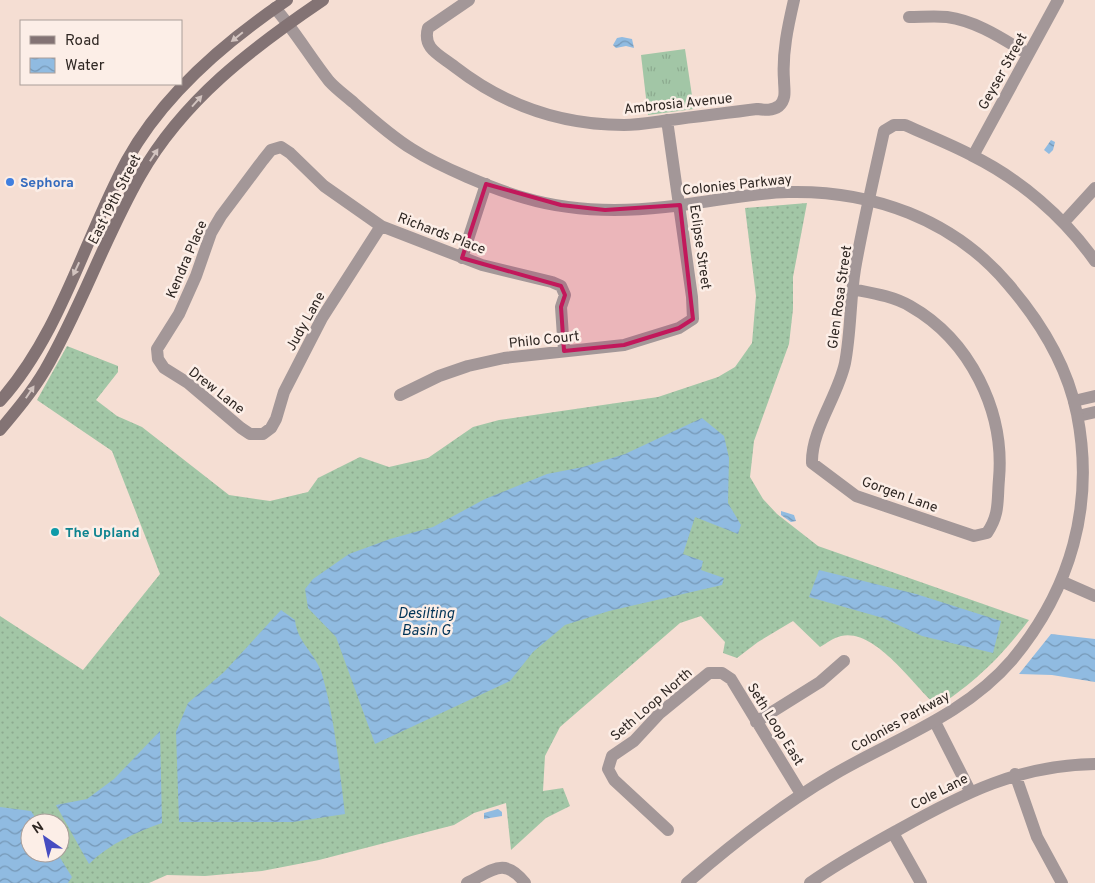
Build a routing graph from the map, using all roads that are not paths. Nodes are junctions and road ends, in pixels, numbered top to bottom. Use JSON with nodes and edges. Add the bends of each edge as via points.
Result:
{"nodes":[{"id":1,"x":287,"y":0,"type":"edge"},
{"id":2,"x":323,"y":0,"type":"edge"},
{"id":3,"x":470,"y":0,"type":"edge"},
{"id":4,"x":794,"y":0,"type":"edge"},
{"id":5,"x":1058,"y":0,"type":"edge"},
{"id":6,"x":275,"y":8,"type":"junction"},
{"id":7,"x":908,"y":17,"type":"dead end"},
{"id":8,"x":289,"y":23,"type":"junction"},
{"id":9,"x":1028,"y":54,"type":"junction"},
{"id":10,"x":667,"y":120,"type":"junction"},
{"id":11,"x":271,"y":150,"type":"joint"},
{"id":12,"x":973,"y":156,"type":"junction"},
{"id":13,"x":486,"y":184,"type":"junction"},
{"id":14,"x":1095,"y":188,"type":"edge"},
{"id":15,"x":871,"y":199,"type":"junction"},
{"id":16,"x":680,"y":205,"type":"junction"},
{"id":17,"x":1064,"y":222,"type":"junction"},
{"id":18,"x":381,"y":226,"type":"junction"},
{"id":19,"x":462,"y":258,"type":"junction"},
{"id":20,"x":1095,"y":261,"type":"edge"},
{"id":21,"x":852,"y":289,"type":"junction"},
{"id":22,"x":693,"y":319,"type":"joint"},
{"id":23,"x":564,"y":351,"type":"junction"},
{"id":24,"x":158,"y":359,"type":"joint"},
{"id":25,"x":400,"y":394,"type":"dead end"},
{"id":26,"x":1095,"y":396,"type":"edge"},
{"id":27,"x":0,"y":401,"type":"edge"},
{"id":28,"x":1074,"y":401,"type":"junction"},
{"id":29,"x":1095,"y":412,"type":"edge"},
{"id":30,"x":1078,"y":416,"type":"junction"},
{"id":31,"x":0,"y":430,"type":"edge"},
{"id":32,"x":263,"y":434,"type":"joint"},
{"id":33,"x":812,"y":463,"type":"joint"},
{"id":34,"x":1063,"y":582,"type":"junction"},
{"id":35,"x":1095,"y":596,"type":"edge"},
{"id":36,"x":844,"y":660,"type":"dead end"},
{"id":37,"x":722,"y":673,"type":"joint"},
{"id":38,"x":756,"y":722,"type":"junction"},
{"id":39,"x":935,"y":722,"type":"junction"},
{"id":40,"x":1095,"y":764,"type":"edge"},
{"id":41,"x":1014,"y":774,"type":"junction"},
{"id":42,"x":970,"y":791,"type":"junction"},
{"id":43,"x":801,"y":794,"type":"junction"},
{"id":44,"x":668,"y":830,"type":"dead end"},
{"id":45,"x":893,"y":833,"type":"junction"},
{"id":46,"x":467,"y":883,"type":"edge"},
{"id":47,"x":525,"y":883,"type":"edge"},
{"id":48,"x":687,"y":883,"type":"edge"},
{"id":49,"x":810,"y":883,"type":"edge"},
{"id":50,"x":921,"y":883,"type":"edge"},
{"id":51,"x":1062,"y":883,"type":"edge"}],
"edges":[{"from":1,"to":6,"type":"main road","name":"East 19th Street"},
{"from":2,"to":8,"type":"main road","name":"East 19th Street"},
{"from":3,"to":10,"type":"street","name":"Ambrosia Avenue","via":[[436,21],[425,36],[428,47],[474,82],[501,98],[562,119],[626,125]]},
{"from":4,"to":10,"type":"street","name":"Ambrosia Avenue","via":[[784,58],[785,94],[780,105],[771,110]]},
{"from":5,"to":9,"type":"street","name":"Geyser Street"},
{"from":6,"to":8,"type":"street","name":"Colonies Parkway"},
{"from":6,"to":27,"type":"main road","name":"East 19th Street","one_way":true,"via":[[221,50],[186,84],[128,159],[52,322],[29,362]]},
{"from":7,"to":9,"type":"street","via":[[959,20],[995,34]]},
{"from":8,"to":13,"type":"street","name":"Colonies Parkway","via":[[331,83],[376,122],[414,150]]},
{"from":31,"to":8,"type":"main road","name":"East 19th Street","one_way":true,"via":[[45,370],[140,176],[165,138],[229,69]]},
{"from":9,"to":12,"type":"street","name":"Geyser Street"},
{"from":10,"to":16,"type":"street","name":"Eclipse Street"},
{"from":11,"to":18,"type":"street","name":"Richards Place","via":[[281,147],[290,153],[324,186]]},
{"from":11,"to":24,"type":"street","name":"Kendra Place","via":[[211,233],[179,314],[157,349]]},
{"from":12,"to":15,"type":"street","name":"Glen Rosa Street","via":[[905,125],[894,125],[884,131]]},
{"from":12,"to":17,"type":"street","via":[[1024,188]]},
{"from":13,"to":16,"type":"street","name":"Colonies Parkway","via":[[527,199],[605,210]]},
{"from":13,"to":19,"type":"street"},
{"from":14,"to":17,"type":"street"},
{"from":15,"to":16,"type":"street","name":"Colonies Parkway","via":[[787,192]]},
{"from":15,"to":21,"type":"street","name":"Glen Rosa Street"},
{"from":15,"to":28,"type":"street","name":"Colonies Parkway","via":[[940,227],[995,268],[1042,328]]},
{"from":16,"to":22,"type":"street","name":"Eclipse Street"},
{"from":17,"to":20,"type":"street"},
{"from":18,"to":19,"type":"street","name":"Richards Place"},
{"from":18,"to":32,"type":"street","name":"Judy Lane","via":[[322,318],[284,392],[276,419]]},
{"from":19,"to":23,"type":"street","name":"Richards Place","via":[[561,286],[565,295],[561,307]]},
{"from":21,"to":33,"type":"street","name":"Glen Rosa Street","via":[[845,363],[811,450]]},
{"from":21,"to":33,"type":"street","name":"Gorgen Lane","via":[[886,296],[910,306],[936,323],[958,346],[978,376],[992,409],[1000,446],[996,520],[987,533],[974,536],[856,496]]},
{"from":22,"to":23,"type":"street","name":"Philo Court","via":[[679,328],[624,345]]},
{"from":23,"to":25,"type":"street","name":"Philo Court","via":[[468,366]]},
{"from":24,"to":32,"type":"street","name":"Drew Lane","via":[[164,368],[188,383],[250,434]]},
{"from":26,"to":28,"type":"street"},
{"from":28,"to":30,"type":"street","name":"Colonies Parkway"},
{"from":29,"to":30,"type":"street"},
{"from":30,"to":34,"type":"street","name":"Colonies Parkway","via":[[1084,447],[1083,496],[1077,533]]},
{"from":34,"to":35,"type":"street"},
{"from":34,"to":39,"type":"street","name":"Colonies Parkway","via":[[1011,661],[990,682]]},
{"from":36,"to":38,"type":"street","via":[[820,682]]},
{"from":37,"to":38,"type":"street","name":"Seth Loop East","via":[[732,679]]},
{"from":37,"to":44,"type":"street","name":"Seth Loop North","via":[[709,673],[677,698],[634,741],[612,756],[608,769],[614,780]]},
{"from":38,"to":43,"type":"street","name":"Seth Loop East"},
{"from":39,"to":42,"type":"street"},
{"from":39,"to":43,"type":"street","name":"Colonies Parkway"},
{"from":40,"to":41,"type":"street","name":"Cole Lane","via":[[1056,766]]},
{"from":41,"to":42,"type":"street","name":"Cole Lane"},
{"from":41,"to":51,"type":"street","via":[[1037,837]]},
{"from":42,"to":45,"type":"street","name":"Cole Lane"},
{"from":43,"to":48,"type":"street","name":"Colonies Parkway","via":[[750,830]]},
{"from":45,"to":49,"type":"street","name":"Cole Lane"},
{"from":45,"to":50,"type":"street"},
{"from":46,"to":47,"type":"street","via":[[502,866],[511,868]]}]}
